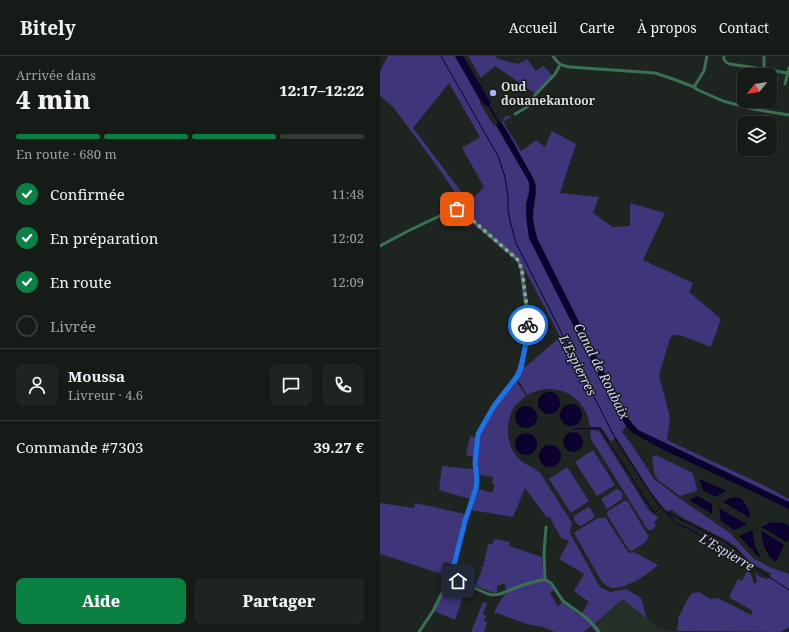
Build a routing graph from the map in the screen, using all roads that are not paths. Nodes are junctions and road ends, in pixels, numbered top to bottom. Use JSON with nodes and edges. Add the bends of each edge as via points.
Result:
{"nodes":[{"id":1,"x":553,"y":56,"type":"edge"},
{"id":2,"x":707,"y":56,"type":"edge"},
{"id":3,"x":724,"y":56,"type":"edge"},
{"id":4,"x":764,"y":56,"type":"edge"},
{"id":5,"x":560,"y":65,"type":"junction"},
{"id":6,"x":753,"y":68,"type":"edge"},
{"id":7,"x":764,"y":68,"type":"edge"},
{"id":8,"x":789,"y":68,"type":"edge"},
{"id":9,"x":777,"y":72,"type":"edge"},
{"id":10,"x":788,"y":73,"type":"junction"},
{"id":11,"x":785,"y":84,"type":"dead end"},
{"id":12,"x":694,"y":87,"type":"junction"},
{"id":13,"x":515,"y":114,"type":"dead end"},
{"id":14,"x":789,"y":115,"type":"edge"},
{"id":15,"x":380,"y":246,"type":"edge"},
{"id":16,"x":546,"y":527,"type":"dead end"},
{"id":17,"x":451,"y":576,"type":"junction"},
{"id":18,"x":544,"y":580,"type":"junction"},
{"id":19,"x":419,"y":632,"type":"edge"},
{"id":20,"x":599,"y":632,"type":"edge"}],
"edges":[{"from":1,"to":5,"type":"street"},
{"from":2,"to":12,"type":"street","via":[[704,71]]},
{"from":3,"to":6,"type":"street","via":[[725,62]]},
{"from":4,"to":7,"type":"street"},
{"from":5,"to":12,"type":"street","via":[[655,73]]},
{"from":5,"to":13,"type":"street","via":[[527,107]]},
{"from":8,"to":10,"type":"street"},
{"from":9,"to":10,"type":"street"},
{"from":10,"to":11,"type":"street"},
{"from":12,"to":14,"type":"street","via":[[730,103]]},
{"from":15,"to":17,"type":"street","via":[[458,209],[518,260],[522,270],[528,324],[521,368],[480,430],[475,463],[476,488]]},
{"from":16,"to":18,"type":"street"},
{"from":17,"to":18,"type":"street","via":[[493,595]]},
{"from":17,"to":19,"type":"street"},
{"from":18,"to":20,"type":"street","via":[[548,580],[563,601],[588,619]]}]}
